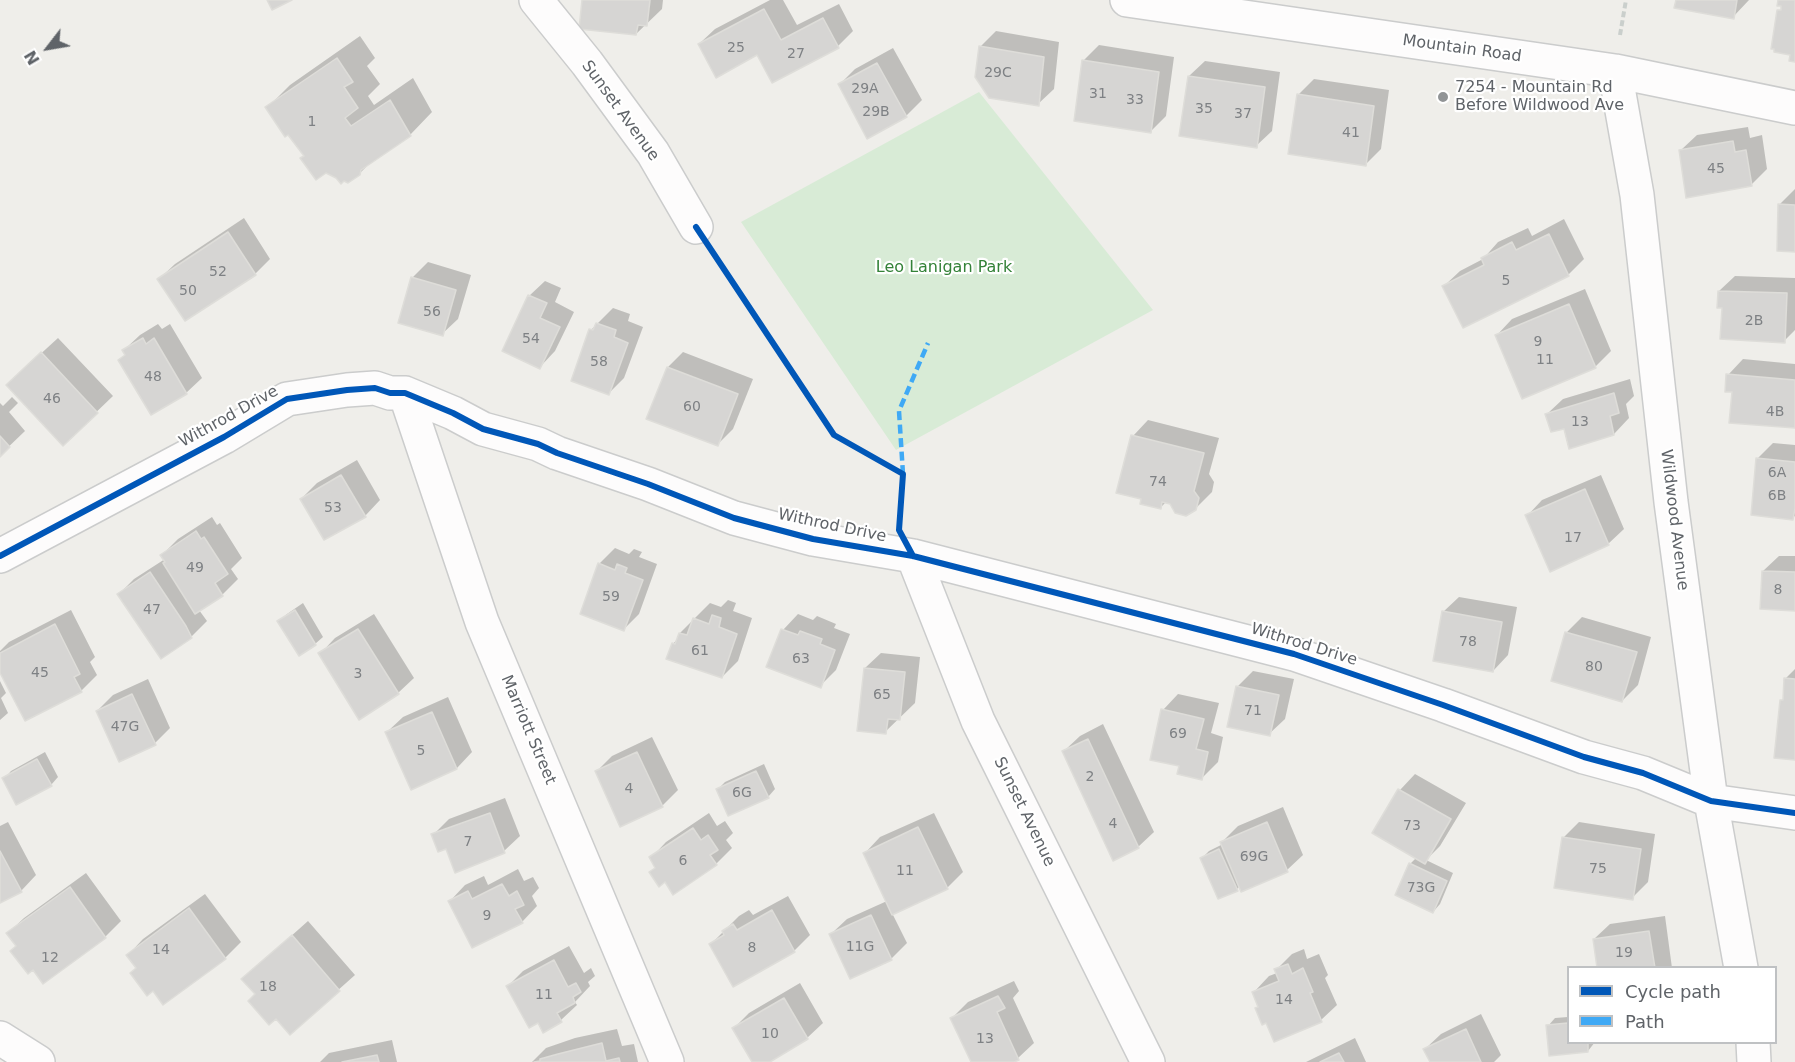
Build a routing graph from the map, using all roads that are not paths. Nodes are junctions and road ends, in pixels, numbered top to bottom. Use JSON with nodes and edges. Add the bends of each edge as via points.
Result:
{"nodes":[{"id":1,"x":536,"y":0,"type":"edge"},
{"id":2,"x":1127,"y":0,"type":"edge"},
{"id":3,"x":1615,"y":71,"type":"junction"},
{"id":4,"x":1795,"y":108,"type":"edge"},
{"id":5,"x":696,"y":227,"type":"dead end"},
{"id":6,"x":405,"y":393,"type":"junction"},
{"id":7,"x":0,"y":556,"type":"edge"},
{"id":8,"x":914,"y":556,"type":"junction"},
{"id":9,"x":1711,"y":801,"type":"junction"},
{"id":10,"x":1795,"y":813,"type":"edge"},
{"id":11,"x":1741,"y":966,"type":"edge"},
{"id":12,"x":0,"y":1038,"type":"edge"},
{"id":13,"x":1753,"y":1044,"type":"edge"},
{"id":14,"x":38,"y":1062,"type":"edge"},
{"id":15,"x":667,"y":1062,"type":"edge"},
{"id":16,"x":1148,"y":1062,"type":"edge"},
{"id":17,"x":1754,"y":1062,"type":"edge"}],
"edges":[{"from":1,"to":5,"type":"street","name":"Sunset Avenue","via":[[653,153]]},
{"from":2,"to":3,"type":"street","name":"Mountain Road"},
{"from":3,"to":4,"type":"street","name":"Mountain Road"},
{"from":3,"to":9,"type":"street","name":"Wildwood Avenue","via":[[1637,195],[1671,502]]},
{"from":6,"to":7,"type":"street","name":"Withrod Drive","via":[[375,388],[287,399],[224,437]]},
{"from":6,"to":8,"type":"street","name":"Withrod Drive","via":[[483,429],[538,444],[734,518],[813,539]]},
{"from":6,"to":15,"type":"street","name":"Marriott Street","via":[[482,622]]},
{"from":8,"to":9,"type":"street","name":"Withrod Drive","via":[[1294,654],[1584,757],[1643,773]]},
{"from":8,"to":16,"type":"street","name":"Sunset Avenue","via":[[978,721]]},
{"from":9,"to":10,"type":"street","name":"Withrod Drive"},
{"from":9,"to":11,"type":"street","name":"Wildwood Avenue"},
{"from":12,"to":14,"type":"street"},
{"from":13,"to":17,"type":"street"}]}
